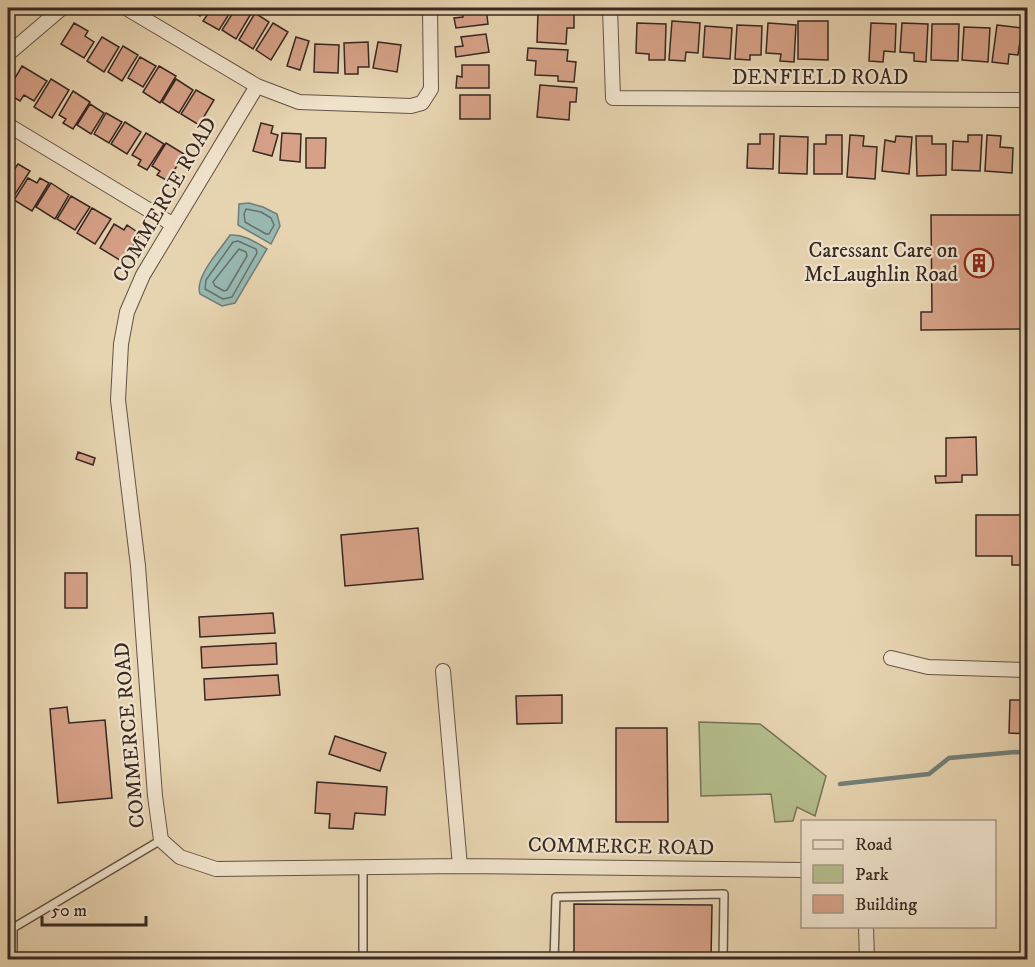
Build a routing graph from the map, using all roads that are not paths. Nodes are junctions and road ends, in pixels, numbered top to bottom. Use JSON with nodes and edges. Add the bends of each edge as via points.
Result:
{"nodes":[{"id":1,"x":62,"y":8,"type":"edge"},
{"id":2,"x":126,"y":8,"type":"edge"},
{"id":3,"x":430,"y":8,"type":"edge"},
{"id":4,"x":610,"y":8,"type":"edge"},
{"id":5,"x":8,"y":54,"type":"edge"},
{"id":6,"x":257,"y":86,"type":"junction"},
{"id":7,"x":1028,"y":100,"type":"edge"},
{"id":8,"x":8,"y":125,"type":"edge"},
{"id":9,"x":172,"y":224,"type":"junction"},
{"id":10,"x":891,"y":658,"type":"dead end"},
{"id":11,"x":1028,"y":670,"type":"edge"},
{"id":12,"x":443,"y":671,"type":"dead end"},
{"id":13,"x":161,"y":840,"type":"junction"},
{"id":14,"x":460,"y":866,"type":"junction"},
{"id":15,"x":363,"y":868,"type":"junction"},
{"id":16,"x":801,"y":870,"type":"edge"},
{"id":17,"x":866,"y":928,"type":"edge"},
{"id":18,"x":13,"y":960,"type":"edge"},
{"id":19,"x":363,"y":960,"type":"edge"},
{"id":20,"x":554,"y":960,"type":"edge"},
{"id":21,"x":723,"y":960,"type":"edge"},
{"id":22,"x":867,"y":960,"type":"edge"}],
"edges":[{"from":1,"to":5,"type":"street"},
{"from":2,"to":6,"type":"street"},
{"from":3,"to":6,"type":"street","via":[[431,89],[422,103],[411,106],[299,102]]},
{"from":4,"to":7,"type":"street","name":"DENFIELD ROAD","via":[[613,98]]},
{"from":6,"to":9,"type":"street","name":"COMMERCE ROAD"},
{"from":8,"to":9,"type":"street"},
{"from":9,"to":13,"type":"street","name":"COMMERCE ROAD","via":[[127,312],[118,400],[138,566]]},
{"from":10,"to":11,"type":"street","via":[[928,667]]},
{"from":12,"to":14,"type":"street"},
{"from":13,"to":15,"type":"street","name":"COMMERCE ROAD","via":[[180,857],[216,869]]},
{"from":13,"to":18,"type":"lane","via":[[13,928]]},
{"from":14,"to":15,"type":"street","name":"COMMERCE ROAD"},
{"from":14,"to":16,"type":"street","name":"COMMERCE ROAD"},
{"from":15,"to":19,"type":"lane"},
{"from":17,"to":22,"type":"street"},
{"from":20,"to":21,"type":"lane","via":[[556,897],[724,894]]}]}
